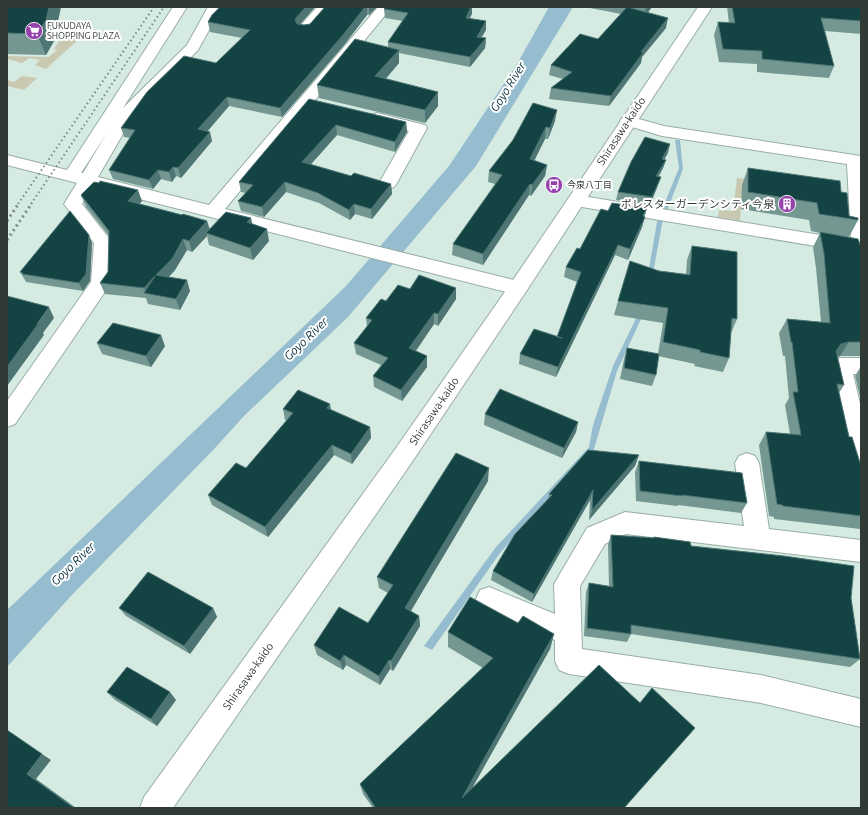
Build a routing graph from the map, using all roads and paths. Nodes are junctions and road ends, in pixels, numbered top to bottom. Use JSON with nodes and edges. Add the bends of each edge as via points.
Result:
{"nodes":[{"id":1,"x":180,"y":7,"type":"edge"},
{"id":2,"x":217,"y":7,"type":"edge"},
{"id":3,"x":325,"y":7,"type":"edge"},
{"id":4,"x":385,"y":7,"type":"edge"},
{"id":5,"x":705,"y":7,"type":"edge"},
{"id":6,"x":305,"y":29,"type":"edge"},
{"id":7,"x":358,"y":114,"type":"edge"},
{"id":8,"x":628,"y":121,"type":"junction"},
{"id":9,"x":7,"y":160,"type":"edge"},
{"id":10,"x":858,"y":160,"type":"edge"},
{"id":11,"x":70,"y":176,"type":"junction"},
{"id":12,"x":88,"y":180,"type":"junction"},
{"id":13,"x":388,"y":183,"type":"edge"},
{"id":14,"x":576,"y":201,"type":"junction"},
{"id":15,"x":213,"y":210,"type":"junction"},
{"id":16,"x":860,"y":252,"type":"edge"},
{"id":17,"x":518,"y":288,"type":"junction"},
{"id":18,"x":861,"y":366,"type":"edge"},
{"id":19,"x":7,"y":418,"type":"edge"},
{"id":20,"x":857,"y":425,"type":"edge"},
{"id":21,"x":861,"y":455,"type":"edge"},
{"id":22,"x":747,"y":463,"type":"dead end"},
{"id":23,"x":758,"y":539,"type":"junction"},
{"id":24,"x":861,"y":551,"type":"edge"},
{"id":25,"x":489,"y":599,"type":"dead end"},
{"id":26,"x":569,"y":633,"type":"junction"},
{"id":27,"x":861,"y":713,"type":"edge"},
{"id":28,"x":155,"y":808,"type":"edge"}],
"edges":[{"from":1,"to":11,"type":"street"},
{"from":2,"to":12,"type":"street","via":[[193,47],[127,113]]},
{"from":3,"to":6,"type":"street"},
{"from":4,"to":15,"type":"street","via":[[313,103]]},
{"from":5,"to":8,"type":"street","name":"Shirasawa-kaido"},
{"from":7,"to":13,"type":"street","via":[[419,128]]},
{"from":8,"to":10,"type":"street","via":[[662,131]]},
{"from":8,"to":14,"type":"street","name":"Shirasawa-kaido"},
{"from":9,"to":11,"type":"street"},
{"from":10,"to":16,"type":"street"},
{"from":11,"to":12,"type":"street"},
{"from":12,"to":15,"type":"street"},
{"from":12,"to":19,"type":"street","via":[[73,204],[102,242],[101,283]]},
{"from":14,"to":16,"type":"street"},
{"from":14,"to":17,"type":"street","name":"Shirasawa-kaido"},
{"from":15,"to":17,"type":"street"},
{"from":17,"to":28,"type":"street","name":"Shirasawa-kaido","via":[[404,455]]},
{"from":18,"to":20,"type":"street","via":[[840,366]]},
{"from":20,"to":21,"type":"street"},
{"from":22,"to":23,"type":"street"},
{"from":23,"to":24,"type":"street"},
{"from":23,"to":26,"type":"street","via":[[625,523],[596,536],[567,584]]},
{"from":25,"to":26,"type":"street"},
{"from":26,"to":27,"type":"street","via":[[569,661],[761,689]]}]}
